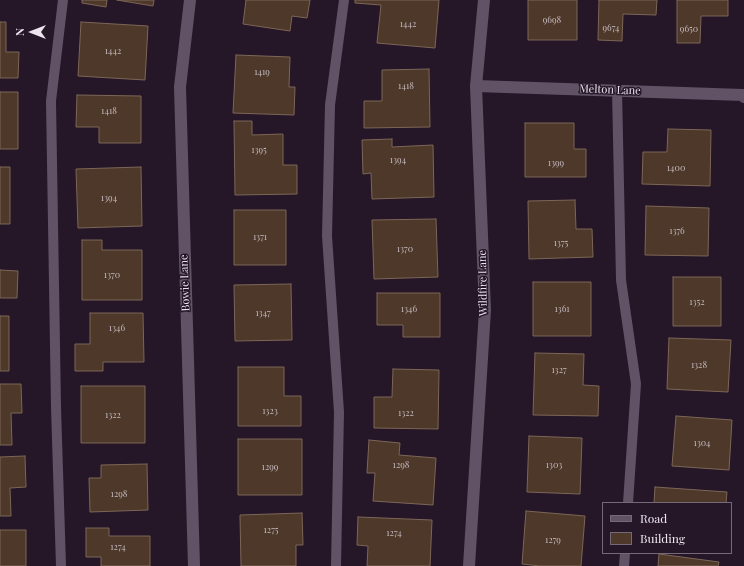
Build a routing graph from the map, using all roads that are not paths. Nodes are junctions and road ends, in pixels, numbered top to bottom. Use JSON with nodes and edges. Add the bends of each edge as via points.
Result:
{"nodes":[{"id":1,"x":63,"y":0,"type":"edge"},
{"id":2,"x":190,"y":0,"type":"edge"},
{"id":3,"x":344,"y":0,"type":"edge"},
{"id":4,"x":484,"y":0,"type":"edge"},
{"id":5,"x":476,"y":86,"type":"junction"},
{"id":6,"x":617,"y":90,"type":"junction"},
{"id":7,"x":744,"y":96,"type":"edge"},
{"id":8,"x":628,"y":502,"type":"edge"},
{"id":9,"x":625,"y":554,"type":"edge"},
{"id":10,"x":61,"y":566,"type":"edge"},
{"id":11,"x":194,"y":566,"type":"edge"},
{"id":12,"x":336,"y":566,"type":"edge"},
{"id":13,"x":469,"y":566,"type":"edge"},
{"id":14,"x":624,"y":566,"type":"edge"}],
"edges":[{"from":1,"to":10,"type":"lane","via":[[51,101]]},
{"from":2,"to":11,"type":"street","name":"Bowie Lane","via":[[180,87]]},
{"from":3,"to":12,"type":"lane","via":[[330,105],[327,236],[338,412]]},
{"from":4,"to":5,"type":"street","name":"Wildfire Lane"},
{"from":5,"to":6,"type":"street","name":"Melton Lane"},
{"from":5,"to":13,"type":"street","name":"Wildfire Lane","via":[[485,310]]},
{"from":6,"to":7,"type":"street","name":"Melton Lane"},
{"from":6,"to":8,"type":"lane","via":[[621,280],[636,384]]},
{"from":9,"to":14,"type":"lane"}]}
